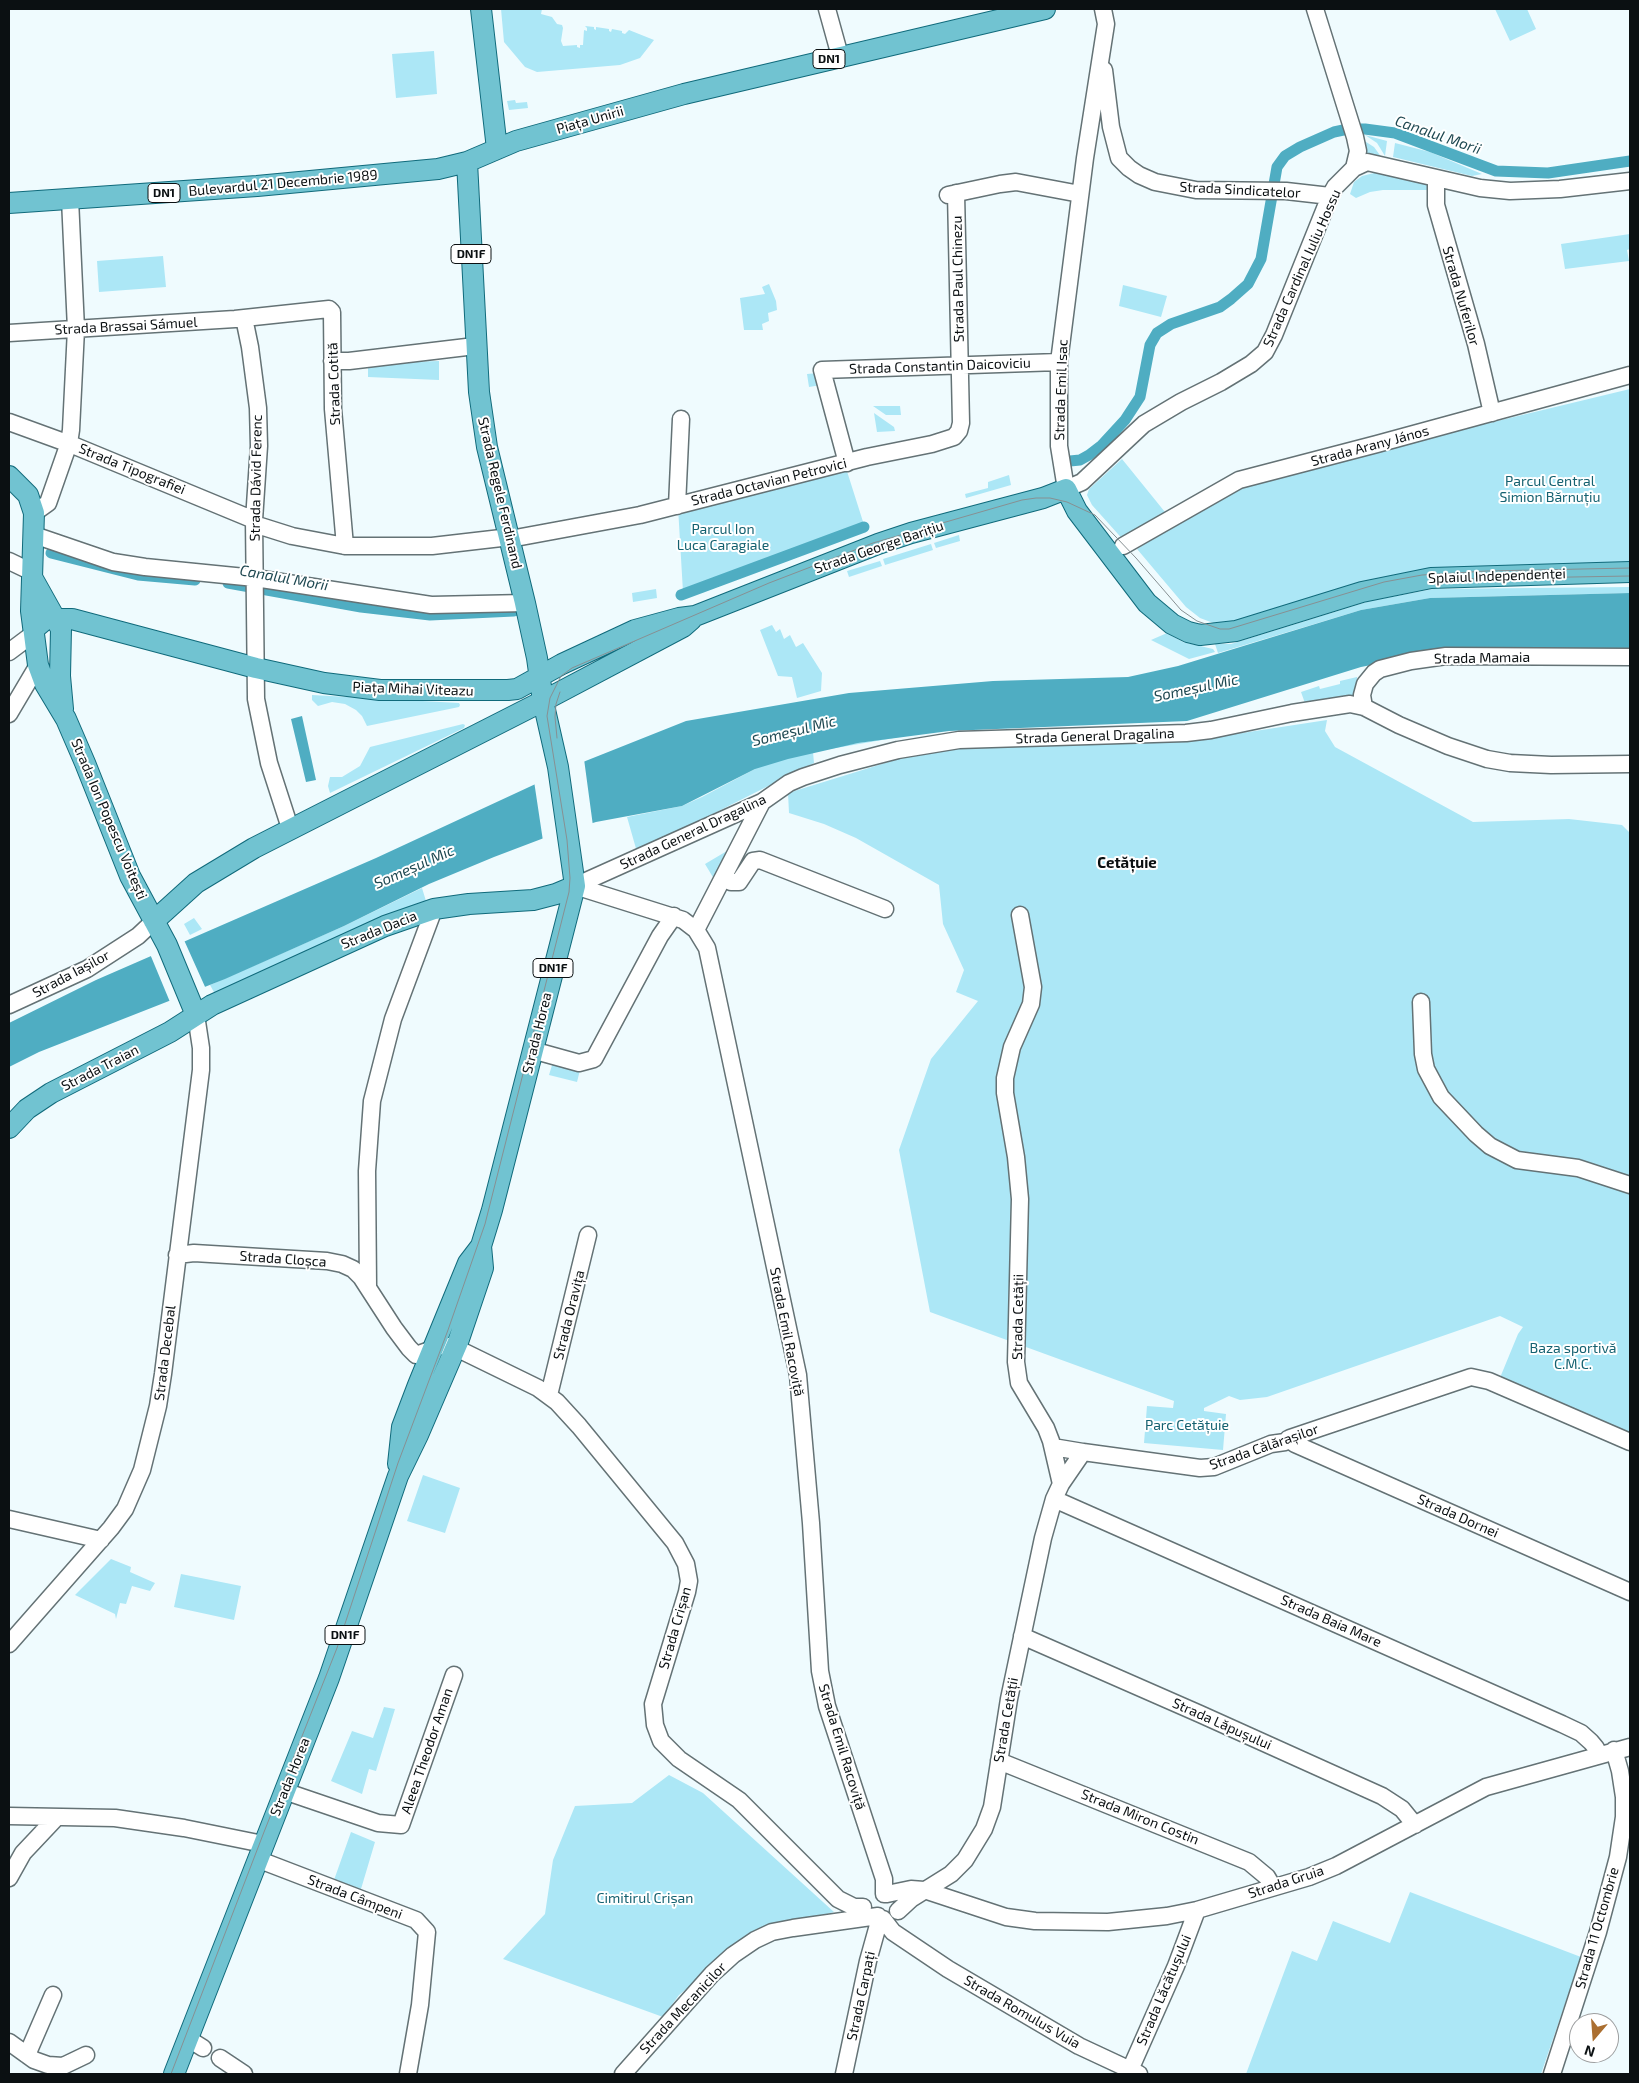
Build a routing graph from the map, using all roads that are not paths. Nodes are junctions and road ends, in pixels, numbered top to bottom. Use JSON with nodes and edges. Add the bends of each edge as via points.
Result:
{"nodes":[{"id":1,"x":481,"y":9,"type":"edge"},
{"id":2,"x":827,"y":9,"type":"edge"},
{"id":3,"x":1103,"y":9,"type":"edge"},
{"id":4,"x":1315,"y":9,"type":"edge"},
{"id":5,"x":1034,"y":10,"type":"edge"},
{"id":6,"x":1102,"y":48,"type":"junction"},
{"id":7,"x":840,"y":56,"type":"junction"},
{"id":8,"x":497,"y":148,"type":"junction"},
{"id":9,"x":467,"y":162,"type":"junction"},
{"id":10,"x":1354,"y":168,"type":"junction"},
{"id":11,"x":1436,"y":178,"type":"junction"},
{"id":12,"x":1630,"y":181,"type":"edge"},
{"id":13,"x":1080,"y":194,"type":"junction"},
{"id":14,"x":1330,"y":196,"type":"junction"},
{"id":15,"x":70,"y":199,"type":"junction"},
{"id":16,"x":9,"y":203,"type":"edge"},
{"id":17,"x":244,"y":318,"type":"junction"},
{"id":18,"x":76,"y":329,"type":"junction"},
{"id":19,"x":9,"y":333,"type":"edge"},
{"id":20,"x":475,"y":346,"type":"junction"},
{"id":21,"x":332,"y":361,"type":"junction"},
{"id":22,"x":1059,"y":362,"type":"junction"},
{"id":23,"x":960,"y":364,"type":"junction"},
{"id":24,"x":1630,"y":375,"type":"edge"},
{"id":25,"x":1492,"y":413,"type":"junction"},
{"id":26,"x":681,"y":419,"type":"dead end"},
{"id":27,"x":9,"y":422,"type":"edge"},
{"id":28,"x":69,"y":444,"type":"junction"},
{"id":29,"x":847,"y":463,"type":"junction"},
{"id":30,"x":9,"y":476,"type":"edge"},
{"id":31,"x":1066,"y":488,"type":"junction"},
{"id":32,"x":677,"y":506,"type":"junction"},
{"id":33,"x":34,"y":513,"type":"junction"},
{"id":34,"x":254,"y":522,"type":"junction"},
{"id":35,"x":34,"y":535,"type":"junction"},
{"id":36,"x":510,"y":538,"type":"junction"},
{"id":37,"x":345,"y":546,"type":"junction"},
{"id":38,"x":1123,"y":546,"type":"dead end"},
{"id":39,"x":9,"y":562,"type":"edge"},
{"id":40,"x":1630,"y":572,"type":"edge"},
{"id":41,"x":33,"y":575,"type":"junction"},
{"id":42,"x":255,"y":584,"type":"junction"},
{"id":43,"x":525,"y":603,"type":"junction"},
{"id":44,"x":695,"y":616,"type":"junction"},
{"id":45,"x":54,"y":618,"type":"junction"},
{"id":46,"x":33,"y":632,"type":"junction"},
{"id":47,"x":1221,"y":634,"type":"joint"},
{"id":48,"x":9,"y":652,"type":"edge"},
{"id":49,"x":1630,"y":657,"type":"edge"},
{"id":50,"x":38,"y":665,"type":"junction"},
{"id":51,"x":256,"y":668,"type":"junction"},
{"id":52,"x":539,"y":676,"type":"junction"},
{"id":53,"x":543,"y":701,"type":"junction"},
{"id":54,"x":1364,"y":707,"type":"junction"},
{"id":55,"x":9,"y":714,"type":"edge"},
{"id":56,"x":66,"y":719,"type":"junction"},
{"id":57,"x":1630,"y":764,"type":"edge"},
{"id":58,"x":762,"y":802,"type":"junction"},
{"id":59,"x":290,"y":828,"type":"junction"},
{"id":60,"x":620,"y":866,"type":"junction"},
{"id":61,"x":724,"y":878,"type":"junction"},
{"id":62,"x":575,"y":886,"type":"junction"},
{"id":63,"x":622,"y":900,"type":"junction"},
{"id":64,"x":434,"y":909,"type":"junction"},
{"id":65,"x":885,"y":909,"type":"dead end"},
{"id":66,"x":1020,"y":915,"type":"dead end"},
{"id":67,"x":674,"y":916,"type":"junction"},
{"id":68,"x":154,"y":921,"type":"junction"},
{"id":69,"x":696,"y":930,"type":"junction"},
{"id":70,"x":1421,"y":1002,"type":"dead end"},
{"id":71,"x":9,"y":1005,"type":"edge"},
{"id":72,"x":193,"y":1006,"type":"junction"},
{"id":73,"x":532,"y":1050,"type":"junction"},
{"id":74,"x":9,"y":1128,"type":"edge"},
{"id":75,"x":1630,"y":1185,"type":"edge"},
{"id":76,"x":588,"y":1235,"type":"dead end"},
{"id":77,"x":481,"y":1246,"type":"junction"},
{"id":78,"x":177,"y":1255,"type":"junction"},
{"id":79,"x":368,"y":1286,"type":"junction"},
{"id":80,"x":455,"y":1347,"type":"junction"},
{"id":81,"x":433,"y":1348,"type":"junction"},
{"id":82,"x":549,"y":1395,"type":"junction"},
{"id":83,"x":1288,"y":1439,"type":"junction"},
{"id":84,"x":1630,"y":1442,"type":"edge"},
{"id":85,"x":1053,"y":1446,"type":"junction"},
{"id":86,"x":1083,"y":1452,"type":"junction"},
{"id":87,"x":398,"y":1476,"type":"junction"},
{"id":88,"x":1057,"y":1491,"type":"junction"},
{"id":89,"x":9,"y":1519,"type":"edge"},
{"id":90,"x":101,"y":1540,"type":"junction"},
{"id":91,"x":1630,"y":1592,"type":"edge"},
{"id":92,"x":1022,"y":1636,"type":"junction"},
{"id":93,"x":9,"y":1644,"type":"edge"},
{"id":94,"x":454,"y":1675,"type":"dead end"},
{"id":95,"x":1625,"y":1749,"type":"edge"},
{"id":96,"x":1598,"y":1755,"type":"junction"},
{"id":97,"x":999,"y":1761,"type":"junction"},
{"id":98,"x":284,"y":1791,"type":"junction"},
{"id":99,"x":9,"y":1816,"type":"edge"},
{"id":100,"x":56,"y":1818,"type":"junction"},
{"id":101,"x":1415,"y":1824,"type":"junction"},
{"id":102,"x":260,"y":1852,"type":"junction"},
{"id":103,"x":9,"y":1878,"type":"edge"},
{"id":104,"x":1273,"y":1887,"type":"junction"},
{"id":105,"x":924,"y":1890,"type":"junction"},
{"id":106,"x":877,"y":1899,"type":"junction"},
{"id":107,"x":1197,"y":1910,"type":"junction"},
{"id":108,"x":887,"y":1916,"type":"junction"},
{"id":109,"x":832,"y":1921,"type":"junction"},
{"id":110,"x":53,"y":1996,"type":"dead end"},
{"id":111,"x":9,"y":2042,"type":"edge"},
{"id":112,"x":27,"y":2055,"type":"junction"},
{"id":113,"x":86,"y":2055,"type":"dead end"},
{"id":114,"x":220,"y":2058,"type":"dead end"},
{"id":115,"x":1103,"y":2066,"type":"edge"},
{"id":116,"x":1134,"y":2072,"type":"edge"},
{"id":117,"x":174,"y":2074,"type":"edge"},
{"id":118,"x":244,"y":2074,"type":"edge"},
{"id":119,"x":408,"y":2074,"type":"edge"},
{"id":120,"x":624,"y":2074,"type":"edge"},
{"id":121,"x":844,"y":2074,"type":"edge"},
{"id":122,"x":1552,"y":2074,"type":"edge"}],
"edges":[{"from":1,"to":8,"type":"main road"},
{"from":2,"to":7,"type":"street"},
{"from":3,"to":6,"type":"street","name":"Strada Emil Isac","via":[[1106,24]]},
{"from":4,"to":10,"type":"street","via":[[1355,136],[1358,151]]},
{"from":5,"to":7,"type":"main road","number":"DN1"},
{"from":6,"to":13,"type":"street","name":"Strada Emil Isac"},
{"from":6,"to":14,"type":"street","name":"Strada Sindicatelor","via":[[1111,127],[1119,158],[1129,168],[1156,182],[1196,190]]},
{"from":7,"to":8,"type":"main road","name":"Piața Unirii","number":"DN1","via":[[684,94]]},
{"from":8,"to":9,"type":"main road","name":"Piața Unirii","number":"DN1"},
{"from":9,"to":15,"type":"main road","name":"Bulevardul 21 Decembrie 1989","number":"DN1","via":[[438,169],[308,182]]},
{"from":9,"to":20,"type":"main road","name":"Strada Regele Ferdinand","number":"DN1F"},
{"from":10,"to":11,"type":"street","via":[[1367,162]]},
{"from":10,"to":14,"type":"street","name":"Strada Cardinal Iuliu Hossu"},
{"from":11,"to":12,"type":"street","via":[[1480,188],[1518,191]]},
{"from":11,"to":25,"type":"street","name":"Strada Nuferilor","via":[[1436,205]]},
{"from":13,"to":22,"type":"street","name":"Strada Emil Isac"},
{"from":13,"to":23,"type":"street","name":"Strada Paul Chinezu","via":[[1016,182],[952,194]]},
{"from":14,"to":31,"type":"street","name":"Strada Cardinal Iuliu Hossu","via":[[1265,352],[1228,378],[1144,424],[1089,476]]},
{"from":15,"to":16,"type":"main road","name":"Bulevardul 21 Decembrie 1989","number":"DN1"},
{"from":15,"to":18,"type":"street"},
{"from":17,"to":18,"type":"street","name":"Strada Brassai Sámuel"},
{"from":17,"to":21,"type":"street","name":"Strada Cotită","via":[[330,309]]},
{"from":17,"to":34,"type":"street","name":"Strada Dávid Ferenc","via":[[258,408]]},
{"from":18,"to":19,"type":"street","name":"Strada Brassai Sámuel"},
{"from":18,"to":28,"type":"street"},
{"from":20,"to":21,"type":"street"},
{"from":20,"to":36,"type":"main road","name":"Strada Regele Ferdinand","number":"DN1F","via":[[488,447]]},
{"from":21,"to":37,"type":"street","name":"Strada Cotită"},
{"from":22,"to":23,"type":"street","name":"Strada Constantin Daicoviciu"},
{"from":22,"to":31,"type":"street","name":"Strada Emil Isac","via":[[1059,446]]},
{"from":23,"to":29,"type":"street","name":"Strada Octavian Petrovici","via":[[961,424],[954,437]]},
{"from":23,"to":29,"type":"street","name":"Strada Constantin Daicoviciu","via":[[822,370]]},
{"from":24,"to":25,"type":"street","name":"Strada Arany János"},
{"from":25,"to":38,"type":"street","name":"Strada Arany János","via":[[1239,480]]},
{"from":26,"to":32,"type":"street"},
{"from":27,"to":28,"type":"street","name":"Strada Tipografiei"},
{"from":28,"to":33,"type":"street","via":[[48,503]]},
{"from":28,"to":34,"type":"street","name":"Strada Tipografiei"},
{"from":29,"to":32,"type":"street","name":"Strada Octavian Petrovici"},
{"from":30,"to":33,"type":"main road","via":[[28,495]]},
{"from":31,"to":44,"type":"main road","name":"Strada George Barițiu","via":[[1043,498],[878,544]]},
{"from":31,"to":47,"type":"main road","name":"Strada Emil Isac","via":[[1077,511],[1156,612],[1188,632]]},
{"from":32,"to":36,"type":"street","name":"Strada Octavian Petrovici"},
{"from":33,"to":35,"type":"main road","name":"Strada Ion Popescu Voitești"},
{"from":34,"to":37,"type":"street","name":"Strada Tipografiei","via":[[292,536]]},
{"from":34,"to":42,"type":"street","name":"Strada Dávid Ferenc"},
{"from":35,"to":41,"type":"main road","name":"Strada Ion Popescu Voitești"},
{"from":35,"to":42,"type":"street","via":[[113,562]]},
{"from":36,"to":37,"type":"street","name":"Strada Tipografiei","via":[[432,546]]},
{"from":36,"to":43,"type":"main road","name":"Strada Regele Ferdinand","number":"DN1F"},
{"from":39,"to":41,"type":"street"},
{"from":40,"to":47,"type":"main road","name":"Splaiul Independenței","via":[[1431,578],[1362,592]]},
{"from":41,"to":45,"type":"main road","name":"Strada Ion Popescu Voitești"},
{"from":41,"to":46,"type":"main road","name":"Strada Ion Popescu Voitești"},
{"from":42,"to":43,"type":"street","via":[[431,605]]},
{"from":42,"to":51,"type":"street","name":"Strada Dávid Ferenc"},
{"from":43,"to":52,"type":"main road","name":"Strada Regele Ferdinand","number":"DN1F"},
{"from":44,"to":52,"type":"main road","name":"Strada George Barițiu","via":[[635,630]]},
{"from":44,"to":53,"type":"main road","name":"Strada George Barițiu","via":[[683,627]]},
{"from":45,"to":46,"type":"main road","via":[[43,621]]},
{"from":45,"to":51,"type":"main road","name":"Piața Mihai Viteazu","via":[[84,621]]},
{"from":45,"to":56,"type":"main road","name":"Strada Ion Popescu Voitești","via":[[62,636],[60,684]]},
{"from":46,"to":48,"type":"street"},
{"from":46,"to":50,"type":"main road","name":"Strada Ion Popescu Voitești"},
{"from":49,"to":54,"type":"street","name":"Strada Mamaia","via":[[1446,656],[1411,661],[1380,669],[1374,674],[1365,684],[1362,695]]},
{"from":50,"to":55,"type":"street"},
{"from":50,"to":56,"type":"main road","name":"Strada Ion Popescu Voitești"},
{"from":51,"to":52,"type":"main road","name":"Piața Mihai Viteazu","via":[[324,683],[398,691],[500,691],[517,689]]},
{"from":51,"to":59,"type":"street","via":[[256,699],[269,763]]},
{"from":52,"to":53,"type":"main road","name":"Strada Regele Ferdinand","number":"DN1F"},
{"from":53,"to":59,"type":"main road"},
{"from":53,"to":62,"type":"main road","name":"Strada Horea","number":"DN1F","via":[[558,767]]},
{"from":54,"to":57,"type":"street","name":"Strada General Dragalina","via":[[1434,740],[1487,759],[1551,765]]},
{"from":54,"to":58,"type":"street","name":"Strada General Dragalina","via":[[1343,705],[1186,733],[960,740],[920,746],[817,772],[789,783]]},
{"from":56,"to":68,"type":"main road","name":"Strada Ion Popescu Voitești","via":[[130,876]]},
{"from":58,"to":60,"type":"street","name":"Strada General Dragalina"},
{"from":58,"to":61,"type":"street"},
{"from":59,"to":68,"type":"main road","via":[[211,872],[178,897]]},
{"from":60,"to":62,"type":"street","name":"Strada General Dragalina"},
{"from":60,"to":63,"type":"street","via":[[613,885]]},
{"from":61,"to":65,"type":"street","via":[[739,882],[753,862],[760,860]]},
{"from":61,"to":69,"type":"street"},
{"from":62,"to":63,"type":"street","name":"Strada Emil Racoviță"},
{"from":62,"to":64,"type":"main road","name":"Strada Dacia","via":[[533,900]]},
{"from":62,"to":73,"type":"main road","name":"Strada Horea","number":"DN1F"},
{"from":63,"to":67,"type":"street","name":"Strada Emil Racoviță"},
{"from":64,"to":72,"type":"main road","name":"Strada Dacia","via":[[385,926],[212,1005]]},
{"from":64,"to":79,"type":"street","via":[[393,1018],[372,1101],[367,1171]]},
{"from":66,"to":85,"type":"street","name":"Strada Cetății","via":[[1033,987],[1031,1004],[1010,1055],[1005,1078],[1020,1199],[1016,1362],[1020,1383]]},
{"from":67,"to":69,"type":"street","name":"Strada Emil Racoviță"},
{"from":67,"to":73,"type":"street","via":[[594,1058],[579,1063]]},
{"from":68,"to":71,"type":"street","name":"Strada Iașilor","via":[[138,936],[86,969]]},
{"from":68,"to":72,"type":"main road","name":"Strada Ion Popescu Voitești"},
{"from":69,"to":106,"type":"street","name":"Strada Emil Racoviță","via":[[704,941],[711,962],[798,1375],[820,1672],[827,1706],[884,1879]]},
{"from":70,"to":75,"type":"street","via":[[1426,1069],[1441,1097],[1476,1134],[1490,1146],[1517,1160],[1578,1168]]},
{"from":72,"to":74,"type":"main road","name":"Strada Traian","via":[[170,1032],[51,1093],[27,1109]]},
{"from":72,"to":78,"type":"street","name":"Strada Decebal","via":[[201,1048],[201,1070]]},
{"from":73,"to":77,"type":"main road","name":"Strada Horea","number":"DN1F"},
{"from":76,"to":82,"type":"street","name":"Strada Oravița"},
{"from":77,"to":80,"type":"main road","name":"Strada Horea","number":"DN1F","via":[[483,1268]]},
{"from":77,"to":81,"type":"main road","name":"Strada Horea","number":"DN1F","via":[[468,1263]]},
{"from":78,"to":79,"type":"street","name":"Strada Cloșca","via":[[194,1253],[327,1261],[353,1269]]},
{"from":78,"to":90,"type":"street","name":"Strada Decebal","via":[[163,1374],[146,1454],[137,1485]]},
{"from":79,"to":81,"type":"street","name":"Strada Cloșca","via":[[412,1352],[418,1355]]},
{"from":80,"to":81,"type":"street","name":"Strada Crișan"},
{"from":80,"to":82,"type":"street","name":"Strada Crișan"},
{"from":80,"to":87,"type":"main road","name":"Strada Horea","number":"DN1F"},
{"from":81,"to":87,"type":"main road","name":"Strada Horea","number":"DN1F","via":[[402,1427]]},
{"from":82,"to":106,"type":"street","name":"Strada Crișan","via":[[579,1426],[675,1543],[686,1564],[687,1592],[653,1704],[661,1741],[680,1759],[739,1800],[838,1899],[854,1907]]},
{"from":83,"to":84,"type":"street","name":"Strada Călărașilor","via":[[1478,1377]]},
{"from":83,"to":86,"type":"street","name":"Strada Călărașilor","via":[[1214,1467],[1200,1468]]},
{"from":83,"to":91,"type":"street","name":"Strada Dornei"},
{"from":85,"to":86,"type":"street","name":"Strada Călărașilor"},
{"from":85,"to":88,"type":"street","name":"Strada Cetății"},
{"from":86,"to":88,"type":"street"},
{"from":87,"to":98,"type":"main road","name":"Strada Horea","number":"DN1F","via":[[340,1650]]},
{"from":88,"to":92,"type":"street","name":"Strada Cetății"},
{"from":88,"to":96,"type":"street","name":"Strada Baia Mare","via":[[1562,1724],[1591,1742]]},
{"from":89,"to":90,"type":"street"},
{"from":90,"to":93,"type":"street","name":"Strada Decebal"},
{"from":92,"to":97,"type":"street","name":"Strada Cetății"},
{"from":92,"to":101,"type":"street","name":"Strada Lăpușului","via":[[1382,1796],[1402,1809]]},
{"from":94,"to":98,"type":"street","name":"Aleea Theodor Aman","via":[[401,1825],[378,1824]]},
{"from":95,"to":96,"type":"street","name":"Strada Gruia"},
{"from":95,"to":122,"type":"street","name":"Strada 11 Octombrie","via":[[1620,1771],[1624,1817],[1618,1857],[1598,1932]]},
{"from":96,"to":101,"type":"street","name":"Strada Gruia","via":[[1486,1787]]},
{"from":97,"to":104,"type":"street","name":"Strada Miron Costin","via":[[1235,1855],[1249,1862]]},
{"from":97,"to":105,"type":"street","name":"Strada Cetății","via":[[992,1807],[976,1844],[951,1874]]},
{"from":98,"to":102,"type":"main road","name":"Strada Horea","number":"DN1F"},
{"from":99,"to":100,"type":"street","name":"Strada Câmpeni"},
{"from":100,"to":102,"type":"street","name":"Strada Câmpeni","via":[[115,1818],[184,1828]]},
{"from":100,"to":103,"type":"street","via":[[23,1853]]},
{"from":101,"to":104,"type":"street","name":"Strada Gruia","via":[[1336,1866]]},
{"from":102,"to":117,"type":"main road","name":"Strada Horea","number":"DN1F","via":[[195,2043]]},
{"from":102,"to":119,"type":"street","name":"Strada Câmpeni","via":[[416,1920],[426,1932],[420,2004]]},
{"from":104,"to":107,"type":"street","name":"Strada Gruia"},
{"from":105,"to":106,"type":"street","name":"Strada Cetății","via":[[911,1889]]},
{"from":105,"to":107,"type":"street","name":"Strada Gruia","via":[[1006,1917],[1035,1921],[1140,1920]]},
{"from":105,"to":108,"type":"street","name":"Strada Cetății"},
{"from":106,"to":108,"type":"street","name":"Strada Emil Racoviță","via":[[873,1909]]},
{"from":106,"to":108,"type":"street","name":"Strada Romulus Vuia","via":[[894,1896],[898,1902]]},
{"from":106,"to":109,"type":"street","name":"Strada Mecanicilor"},
{"from":107,"to":116,"type":"street","name":"Strada Lăcătușului"},
{"from":108,"to":109,"type":"street","name":"Strada Mecanicilor"},
{"from":108,"to":115,"type":"street","name":"Strada Romulus Vuia","via":[[892,1932]]},
{"from":108,"to":121,"type":"street","name":"Strada Carpați","via":[[868,1961]]},
{"from":109,"to":120,"type":"street","name":"Strada Mecanicilor","via":[[772,1932],[733,1955],[712,1974]]},
{"from":110,"to":112,"type":"street"},
{"from":111,"to":112,"type":"street"},
{"from":112,"to":113,"type":"street","via":[[34,2060],[63,2066]]},
{"from":114,"to":118,"type":"street"},
{"from":115,"to":116,"type":"street","name":"Strada Romulus Vuia"}]}
